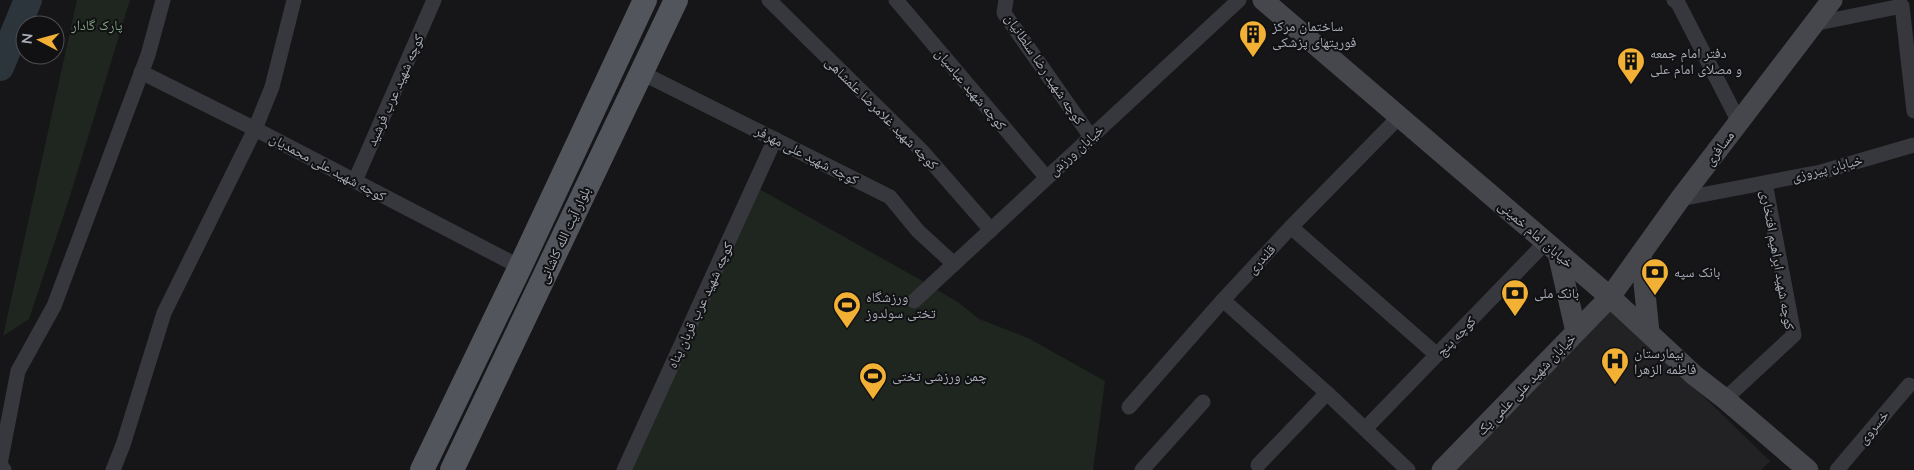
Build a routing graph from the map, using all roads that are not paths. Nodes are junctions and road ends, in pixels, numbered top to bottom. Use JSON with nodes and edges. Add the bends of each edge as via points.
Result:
{"nodes":[{"id":1,"x":163,"y":0,"type":"edge"},
{"id":2,"x":294,"y":0,"type":"edge"},
{"id":3,"x":434,"y":0,"type":"edge"},
{"id":4,"x":645,"y":0,"type":"edge"},
{"id":5,"x":676,"y":0,"type":"edge"},
{"id":6,"x":769,"y":0,"type":"edge"},
{"id":7,"x":896,"y":0,"type":"edge"},
{"id":8,"x":1006,"y":0,"type":"edge"},
{"id":9,"x":1240,"y":0,"type":"edge"},
{"id":10,"x":1263,"y":0,"type":"edge"},
{"id":11,"x":1674,"y":0,"type":"edge"},
{"id":12,"x":1832,"y":0,"type":"edge"},
{"id":13,"x":1908,"y":5,"type":"edge"},
{"id":14,"x":1813,"y":24,"type":"junction"},
{"id":15,"x":141,"y":72,"type":"junction"},
{"id":16,"x":642,"y":73,"type":"junction"},
{"id":17,"x":1914,"y":111,"type":"edge"},
{"id":18,"x":1399,"y":117,"type":"junction"},
{"id":19,"x":1739,"y":122,"type":"junction"},
{"id":20,"x":255,"y":128,"type":"junction"},
{"id":21,"x":1091,"y":137,"type":"junction"},
{"id":22,"x":775,"y":140,"type":"junction"},
{"id":23,"x":1914,"y":145,"type":"edge"},
{"id":24,"x":1046,"y":177,"type":"junction"},
{"id":25,"x":355,"y":181,"type":"junction"},
{"id":26,"x":1765,"y":183,"type":"junction"},
{"id":27,"x":1680,"y":199,"type":"junction"},
{"id":28,"x":1291,"y":227,"type":"junction"},
{"id":29,"x":991,"y":230,"type":"junction"},
{"id":30,"x":1552,"y":247,"type":"junction"},
{"id":31,"x":1641,"y":254,"type":"junction"},
{"id":32,"x":954,"y":264,"type":"junction"},
{"id":33,"x":520,"y":267,"type":"junction"},
{"id":34,"x":1610,"y":297,"type":"junction"},
{"id":35,"x":1223,"y":300,"type":"junction"},
{"id":36,"x":914,"y":301,"type":"dead end"},
{"id":37,"x":1576,"y":332,"type":"junction"},
{"id":38,"x":1649,"y":332,"type":"junction"},
{"id":39,"x":1437,"y":355,"type":"junction"},
{"id":40,"x":1909,"y":385,"type":"dead end"},
{"id":41,"x":1327,"y":393,"type":"junction"},
{"id":42,"x":1725,"y":400,"type":"junction"},
{"id":43,"x":1203,"y":402,"type":"dead end"},
{"id":44,"x":1129,"y":407,"type":"dead end"},
{"id":45,"x":1365,"y":430,"type":"junction"},
{"id":46,"x":1258,"y":465,"type":"dead end"},
{"id":47,"x":4,"y":470,"type":"edge"},
{"id":48,"x":113,"y":470,"type":"edge"},
{"id":49,"x":422,"y":470,"type":"edge"},
{"id":50,"x":452,"y":470,"type":"edge"},
{"id":51,"x":624,"y":470,"type":"edge"},
{"id":52,"x":1142,"y":470,"type":"edge"},
{"id":53,"x":1408,"y":470,"type":"edge"},
{"id":54,"x":1442,"y":470,"type":"edge"},
{"id":55,"x":1808,"y":470,"type":"edge"},
{"id":56,"x":1838,"y":470,"type":"edge"}],
"edges":[{"from":1,"to":15,"type":"street"},
{"from":2,"to":20,"type":"street","name":"کوچه شهید علی محمدیان","via":[[272,87]]},
{"from":3,"to":25,"type":"street","name":"کوچه شهید عرب فرشید"},
{"from":4,"to":33,"type":"main road","name":"بلوار آیت الله کاشانی"},
{"from":5,"to":16,"type":"main road","name":"بلوار آیت الله کاشانی"},
{"from":6,"to":29,"type":"street","name":"کوچه شهید غلامرضا علمشاهی","via":[[921,150]]},
{"from":7,"to":24,"type":"street","name":"کوچه شهید عباسیان"},
{"from":8,"to":21,"type":"street","name":"کوچه شهید رضا سلطانیان","via":[[1004,13]]},
{"from":9,"to":21,"type":"street","name":"خیابان ورزش"},
{"from":10,"to":18,"type":"main road","name":"خیابان امام خمینی"},
{"from":11,"to":19,"type":"street"},
{"from":12,"to":14,"type":"main road","name":"مسافری"},
{"from":13,"to":14,"type":"street"},
{"from":13,"to":17,"type":"street"},
{"from":14,"to":19,"type":"main road","name":"مسافری"},
{"from":15,"to":20,"type":"street"},
{"from":15,"to":47,"type":"street","via":[[54,306],[18,371],[0,464]]},
{"from":16,"to":22,"type":"street","name":"کوچه شهید علی مهرفر"},
{"from":16,"to":50,"type":"main road","name":"بلوار آیت الله کاشانی"},
{"from":18,"to":28,"type":"street","name":"قلندری"},
{"from":18,"to":30,"type":"main road","name":"خیابان امام خمینی"},
{"from":19,"to":27,"type":"main road","name":"مسافری"},
{"from":20,"to":25,"type":"street","name":"کوچه شهید علی محمدیان"},
{"from":20,"to":48,"type":"street","via":[[164,313]]},
{"from":21,"to":24,"type":"street","name":"خیابان ورزش"},
{"from":22,"to":32,"type":"street","name":"کوچه شهید علی مهرفر","via":[[890,197],[918,231]]},
{"from":22,"to":51,"type":"street","name":"کوچه شهید عرب قربان پناه"},
{"from":23,"to":26,"type":"street","name":"خیابان پیروزی","via":[[1821,172]]},
{"from":24,"to":29,"type":"street","name":"خیابان ورزش"},
{"from":25,"to":33,"type":"street","name":"کوچه شهید علی محمدیان"},
{"from":26,"to":27,"type":"street","name":"خیابان پیروزی"},
{"from":26,"to":42,"type":"street","name":"کوچه شهید ابراهیم افتخاری","via":[[1794,334]]},
{"from":27,"to":31,"type":"main road","name":"مسافری"},
{"from":28,"to":35,"type":"street","name":"قلندری"},
{"from":28,"to":39,"type":"street"},
{"from":29,"to":32,"type":"street","name":"خیابان ورزش"},
{"from":30,"to":34,"type":"main road","name":"خیابان امام خمینی"},
{"from":30,"to":37,"type":"main road"},
{"from":30,"to":39,"type":"street","name":"کوچه پنج"},
{"from":31,"to":34,"type":"main road","name":"مسافری"},
{"from":31,"to":38,"type":"main road"},
{"from":32,"to":36,"type":"street","name":"خیابان ورزش"},
{"from":33,"to":49,"type":"main road","name":"بلوار آیت الله کاشانی"},
{"from":34,"to":37,"type":"main road","name":"خیابان شهید علی علمی یک"},
{"from":34,"to":38,"type":"main road","name":"خیابان امام خمینی"},
{"from":35,"to":41,"type":"street"},
{"from":35,"to":44,"type":"street","name":"قلندری"},
{"from":37,"to":54,"type":"main road","name":"خیابان شهید علی علمی یک"},
{"from":38,"to":42,"type":"main road","name":"خیابان امام خمینی"},
{"from":39,"to":45,"type":"street","name":"کوچه پنج"},
{"from":40,"to":56,"type":"street","name":"خسروی"},
{"from":41,"to":45,"type":"street"},
{"from":41,"to":46,"type":"street"},
{"from":42,"to":55,"type":"main road","name":"خیابان امام خمینی"},
{"from":43,"to":52,"type":"street"},
{"from":45,"to":53,"type":"street"}]}
